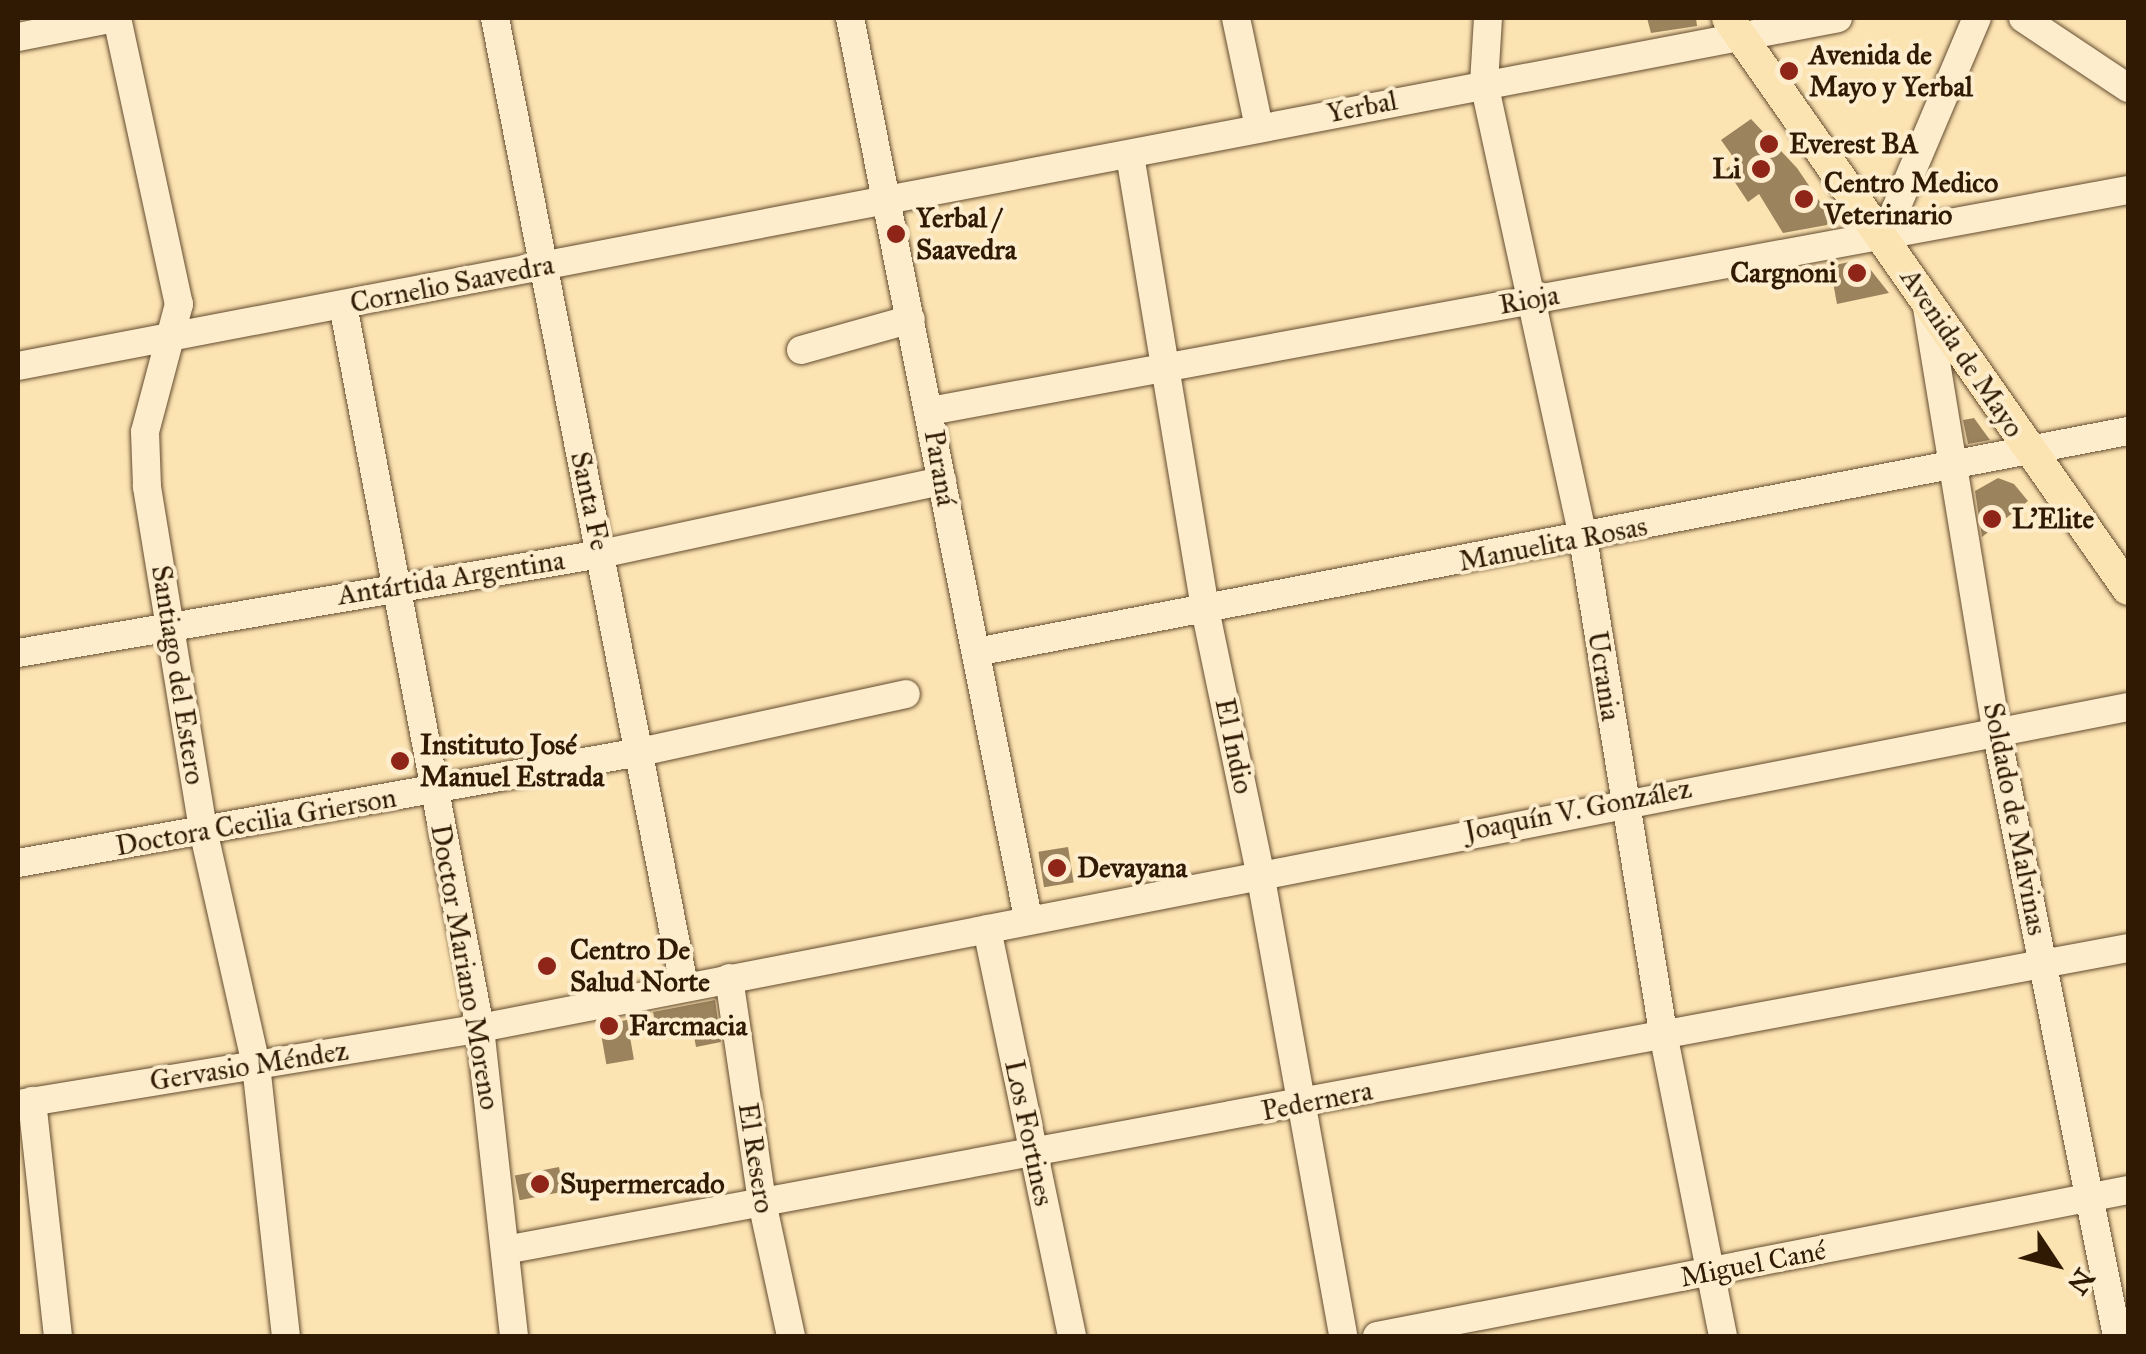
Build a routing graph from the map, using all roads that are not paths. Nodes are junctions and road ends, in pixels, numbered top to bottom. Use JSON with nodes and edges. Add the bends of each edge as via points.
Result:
{"nodes":[{"id":1,"x":116,"y":18,"type":"edge"},
{"id":2,"x":495,"y":18,"type":"edge"},
{"id":3,"x":850,"y":18,"type":"edge"},
{"id":4,"x":1236,"y":18,"type":"edge"},
{"id":5,"x":1488,"y":18,"type":"edge"},
{"id":6,"x":1838,"y":18,"type":"edge"},
{"id":7,"x":1977,"y":18,"type":"edge"},
{"id":8,"x":2023,"y":18,"type":"edge"},
{"id":9,"x":1735,"y":27,"type":"edge"},
{"id":10,"x":18,"y":36,"type":"edge"},
{"id":11,"x":1484,"y":84,"type":"junction"},
{"id":12,"x":2128,"y":88,"type":"edge"},
{"id":13,"x":1260,"y":128,"type":"junction"},
{"id":14,"x":1130,"y":155,"type":"junction"},
{"id":15,"x":2128,"y":190,"type":"edge"},
{"id":16,"x":887,"y":200,"type":"junction"},
{"id":17,"x":1883,"y":239,"type":"junction"},
{"id":18,"x":542,"y":267,"type":"junction"},
{"id":19,"x":1926,"y":299,"type":"junction"},
{"id":20,"x":1529,"y":300,"type":"junction"},
{"id":21,"x":343,"y":305,"type":"junction"},
{"id":22,"x":911,"y":319,"type":"junction"},
{"id":23,"x":170,"y":338,"type":"junction"},
{"id":24,"x":801,"y":350,"type":"dead end"},
{"id":25,"x":18,"y":366,"type":"edge"},
{"id":26,"x":1166,"y":369,"type":"junction"},
{"id":27,"x":930,"y":410,"type":"junction"},
{"id":28,"x":2128,"y":431,"type":"edge"},
{"id":29,"x":2029,"y":451,"type":"junction"},
{"id":30,"x":1950,"y":469,"type":"junction"},
{"id":31,"x":942,"y":481,"type":"junction"},
{"id":32,"x":1583,"y":538,"type":"junction"},
{"id":33,"x":601,"y":554,"type":"junction"},
{"id":34,"x":397,"y":586,"type":"junction"},
{"id":35,"x":2128,"y":588,"type":"edge"},
{"id":36,"x":1205,"y":609,"type":"junction"},
{"id":37,"x":170,"y":626,"type":"junction"},
{"id":38,"x":976,"y":652,"type":"junction"},
{"id":39,"x":18,"y":653,"type":"edge"},
{"id":40,"x":906,"y":694,"type":"dead end"},
{"id":41,"x":2128,"y":707,"type":"edge"},
{"id":42,"x":1996,"y":730,"type":"junction"},
{"id":43,"x":640,"y":752,"type":"junction"},
{"id":44,"x":435,"y":789,"type":"junction"},
{"id":45,"x":1624,"y":800,"type":"junction"},
{"id":46,"x":204,"y":834,"type":"junction"},
{"id":47,"x":18,"y":863,"type":"edge"},
{"id":48,"x":1260,"y":872,"type":"junction"},
{"id":49,"x":1028,"y":918,"type":"junction"},
{"id":50,"x":987,"y":929,"type":"junction"},
{"id":51,"x":2128,"y":948,"type":"edge"},
{"id":52,"x":2044,"y":964,"type":"junction"},
{"id":53,"x":729,"y":978,"type":"junction"},
{"id":54,"x":684,"y":985,"type":"junction"},
{"id":55,"x":480,"y":1028,"type":"junction"},
{"id":56,"x":1664,"y":1038,"type":"junction"},
{"id":57,"x":256,"y":1065,"type":"junction"},
{"id":58,"x":25,"y":1102,"type":"edge"},
{"id":59,"x":1301,"y":1103,"type":"junction"},
{"id":60,"x":1034,"y":1157,"type":"junction"},
{"id":61,"x":2128,"y":1190,"type":"edge"},
{"id":62,"x":2089,"y":1197,"type":"junction"},
{"id":63,"x":762,"y":1202,"type":"junction"},
{"id":64,"x":505,"y":1250,"type":"junction"},
{"id":65,"x":1710,"y":1272,"type":"junction"},
{"id":66,"x":58,"y":1336,"type":"edge"},
{"id":67,"x":286,"y":1336,"type":"edge"},
{"id":68,"x":514,"y":1336,"type":"edge"},
{"id":69,"x":791,"y":1336,"type":"edge"},
{"id":70,"x":1072,"y":1336,"type":"edge"},
{"id":71,"x":1342,"y":1336,"type":"edge"},
{"id":72,"x":1377,"y":1336,"type":"edge"},
{"id":73,"x":1723,"y":1336,"type":"edge"},
{"id":74,"x":2117,"y":1336,"type":"edge"}],
"edges":[{"from":1,"to":10,"type":"street"},
{"from":1,"to":23,"type":"street","name":"Santiago del Estero","via":[[180,304]]},
{"from":2,"to":18,"type":"street","name":"Santa Fe"},
{"from":3,"to":16,"type":"street","name":"Paraná"},
{"from":4,"to":13,"type":"street"},
{"from":5,"to":11,"type":"street","name":"Ucrania"},
{"from":6,"to":9,"type":"street","name":"Yerbal"},
{"from":7,"to":17,"type":"street"},
{"from":8,"to":12,"type":"street"},
{"from":9,"to":11,"type":"street","name":"Yerbal"},
{"from":9,"to":17,"type":"main road","name":"Avenida de Mayo"},
{"from":11,"to":13,"type":"street","name":"Yerbal"},
{"from":11,"to":20,"type":"street","name":"Ucrania"},
{"from":13,"to":14,"type":"street","name":"Yerbal"},
{"from":14,"to":16,"type":"street","name":"Yerbal"},
{"from":14,"to":26,"type":"street","name":"El Indio"},
{"from":15,"to":17,"type":"street","name":"Rioja"},
{"from":16,"to":18,"type":"street","name":"Cornelio Saavedra"},
{"from":16,"to":22,"type":"street","name":"Paraná"},
{"from":17,"to":19,"type":"main road","name":"Avenida de Mayo"},
{"from":17,"to":20,"type":"street","name":"Rioja"},
{"from":18,"to":21,"type":"street","name":"Cornelio Saavedra"},
{"from":18,"to":33,"type":"street","name":"Santa Fe"},
{"from":19,"to":29,"type":"main road","name":"Avenida de Mayo"},
{"from":19,"to":30,"type":"street","name":"Soldado de Malvinas"},
{"from":20,"to":26,"type":"street","name":"Rioja"},
{"from":20,"to":32,"type":"street","name":"Ucrania"},
{"from":21,"to":23,"type":"street","name":"Cornelio Saavedra"},
{"from":21,"to":34,"type":"street","name":"Doctor Mariano Moreno"},
{"from":22,"to":24,"type":"street"},
{"from":22,"to":27,"type":"street","name":"Paraná"},
{"from":23,"to":25,"type":"street","name":"Cornelio Saavedra"},
{"from":23,"to":37,"type":"street","name":"Santiago del Estero","via":[[145,432]]},
{"from":26,"to":27,"type":"street","name":"Rioja"},
{"from":26,"to":36,"type":"street","name":"El Indio"},
{"from":27,"to":31,"type":"street","name":"Paraná"},
{"from":28,"to":29,"type":"street","name":"Manuelita Rosas"},
{"from":29,"to":30,"type":"street","name":"Manuelita Rosas"},
{"from":29,"to":35,"type":"main road","name":"Avenida de Mayo"},
{"from":30,"to":32,"type":"street","name":"Manuelita Rosas"},
{"from":30,"to":42,"type":"street","name":"Soldado de Malvinas"},
{"from":31,"to":33,"type":"street","name":"Antártida Argentina"},
{"from":31,"to":38,"type":"street","name":"Paraná"},
{"from":32,"to":36,"type":"street","name":"Manuelita Rosas"},
{"from":32,"to":45,"type":"street","name":"Ucrania"},
{"from":33,"to":34,"type":"street","name":"Antártida Argentina"},
{"from":33,"to":43,"type":"street","name":"Santa Fe"},
{"from":34,"to":37,"type":"street","name":"Antártida Argentina"},
{"from":34,"to":44,"type":"street","name":"Doctor Mariano Moreno"},
{"from":36,"to":38,"type":"street","name":"Manuelita Rosas"},
{"from":36,"to":48,"type":"street","name":"El Indio"},
{"from":37,"to":39,"type":"street","name":"Antártida Argentina"},
{"from":37,"to":46,"type":"street","name":"Santiago del Estero"},
{"from":38,"to":49,"type":"street","name":"Paraná"},
{"from":40,"to":43,"type":"street","name":"Doctora Cecilia Grierson"},
{"from":41,"to":42,"type":"street","name":"Joaquín V. González"},
{"from":42,"to":45,"type":"street","name":"Joaquín V. González"},
{"from":42,"to":52,"type":"street","name":"Soldado de Malvinas"},
{"from":43,"to":44,"type":"street","name":"Doctora Cecilia Grierson"},
{"from":43,"to":54,"type":"street","name":"Santa Fe"},
{"from":44,"to":46,"type":"street","name":"Doctora Cecilia Grierson"},
{"from":44,"to":55,"type":"street","name":"Doctor Mariano Moreno"},
{"from":45,"to":48,"type":"street","name":"Joaquín V. González"},
{"from":45,"to":56,"type":"street","name":"Ucrania"},
{"from":46,"to":47,"type":"street","name":"Doctora Cecilia Grierson"},
{"from":46,"to":57,"type":"street","name":"Santiago del Estero"},
{"from":48,"to":49,"type":"street","name":"Joaquín V. González"},
{"from":48,"to":59,"type":"street","name":"El Indio"},
{"from":49,"to":50,"type":"street","name":"Joaquín V. González"},
{"from":50,"to":53,"type":"street","name":"Joaquín V. González"},
{"from":50,"to":60,"type":"street","name":"Los Fortines"},
{"from":51,"to":52,"type":"street","name":"Pedernera"},
{"from":52,"to":56,"type":"street","name":"Pedernera"},
{"from":52,"to":62,"type":"street","name":"Soldado de Malvinas"},
{"from":53,"to":54,"type":"street","name":"Gervasio Méndez"},
{"from":53,"to":63,"type":"street","name":"El Resero"},
{"from":54,"to":55,"type":"street","name":"Gervasio Méndez"},
{"from":55,"to":57,"type":"street","name":"Gervasio Méndez"},
{"from":55,"to":64,"type":"street","name":"Doctor Mariano Moreno"},
{"from":56,"to":59,"type":"street","name":"Pedernera"},
{"from":56,"to":65,"type":"street","name":"Ucrania"},
{"from":57,"to":58,"type":"street","name":"Gervasio Méndez"},
{"from":57,"to":67,"type":"street","name":"Santiago del Estero"},
{"from":58,"to":66,"type":"street"},
{"from":59,"to":60,"type":"street","name":"Pedernera"},
{"from":59,"to":71,"type":"street","name":"El Indio"},
{"from":60,"to":63,"type":"street","name":"Pedernera"},
{"from":60,"to":70,"type":"street","name":"Los Fortines"},
{"from":61,"to":62,"type":"street","name":"Miguel Cané"},
{"from":62,"to":65,"type":"street","name":"Miguel Cané"},
{"from":62,"to":74,"type":"street","name":"Soldado de Malvinas"},
{"from":63,"to":64,"type":"street","name":"Pedernera"},
{"from":63,"to":69,"type":"street","name":"El Resero"},
{"from":64,"to":68,"type":"street","name":"Doctor Mariano Moreno"},
{"from":65,"to":72,"type":"street","name":"Miguel Cané"},
{"from":65,"to":73,"type":"street","name":"Ucrania"}]}
